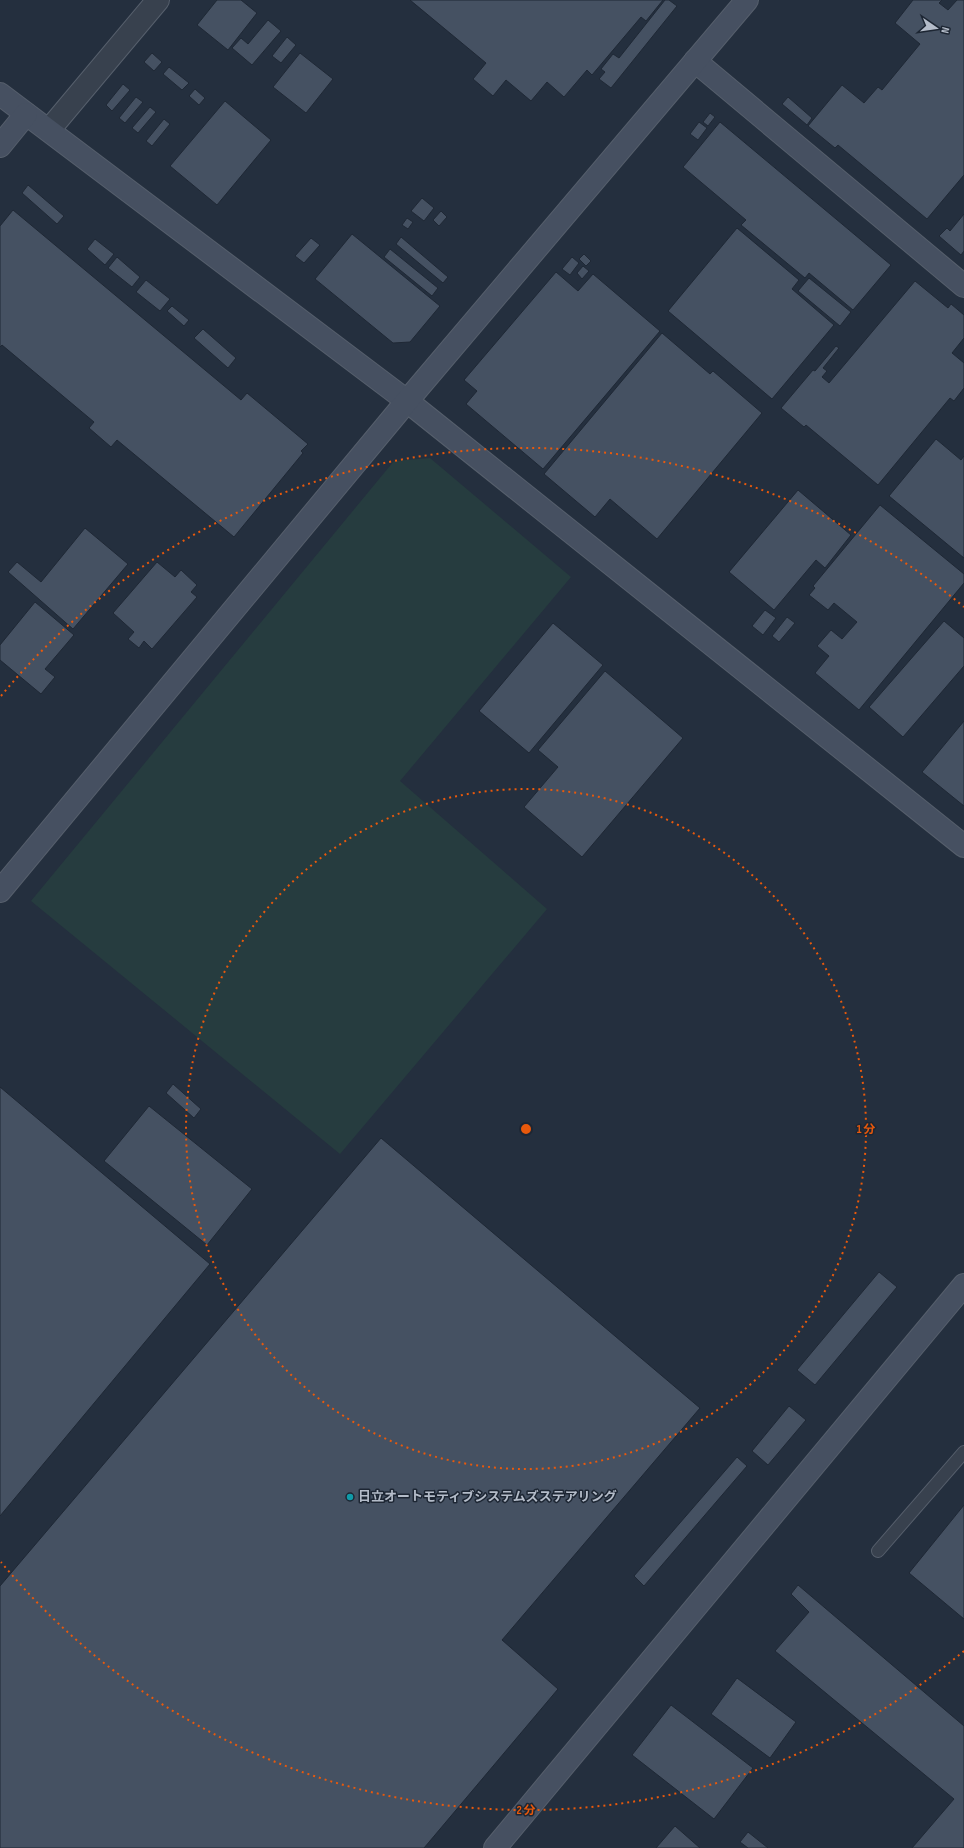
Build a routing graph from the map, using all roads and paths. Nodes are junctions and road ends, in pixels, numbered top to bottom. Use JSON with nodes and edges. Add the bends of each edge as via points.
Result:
{"nodes":[{"id":1,"x":158,"y":0,"type":"edge"},
{"id":2,"x":747,"y":0,"type":"edge"},
{"id":3,"x":695,"y":61,"type":"junction"},
{"id":4,"x":0,"y":94,"type":"edge"},
{"id":5,"x":26,"y":114,"type":"junction"},
{"id":6,"x":49,"y":130,"type":"junction"},
{"id":7,"x":0,"y":146,"type":"edge"},
{"id":8,"x":964,"y":286,"type":"edge"},
{"id":9,"x":407,"y":401,"type":"junction"},
{"id":10,"x":964,"y":846,"type":"edge"},
{"id":11,"x":0,"y":891,"type":"edge"},
{"id":12,"x":964,"y":1286,"type":"edge"},
{"id":13,"x":964,"y":1452,"type":"edge"},
{"id":14,"x":878,"y":1551,"type":"dead end"},
{"id":15,"x":495,"y":1848,"type":"edge"}],
"edges":[{"from":1,"to":6,"type":"street"},
{"from":2,"to":3,"type":"street"},
{"from":3,"to":8,"type":"street"},
{"from":3,"to":9,"type":"street"},
{"from":4,"to":5,"type":"street"},
{"from":5,"to":6,"type":"street"},
{"from":5,"to":7,"type":"street"},
{"from":6,"to":9,"type":"street"},
{"from":9,"to":10,"type":"street"},
{"from":9,"to":11,"type":"street"},
{"from":12,"to":15,"type":"street"},
{"from":13,"to":14,"type":"lane"}]}
